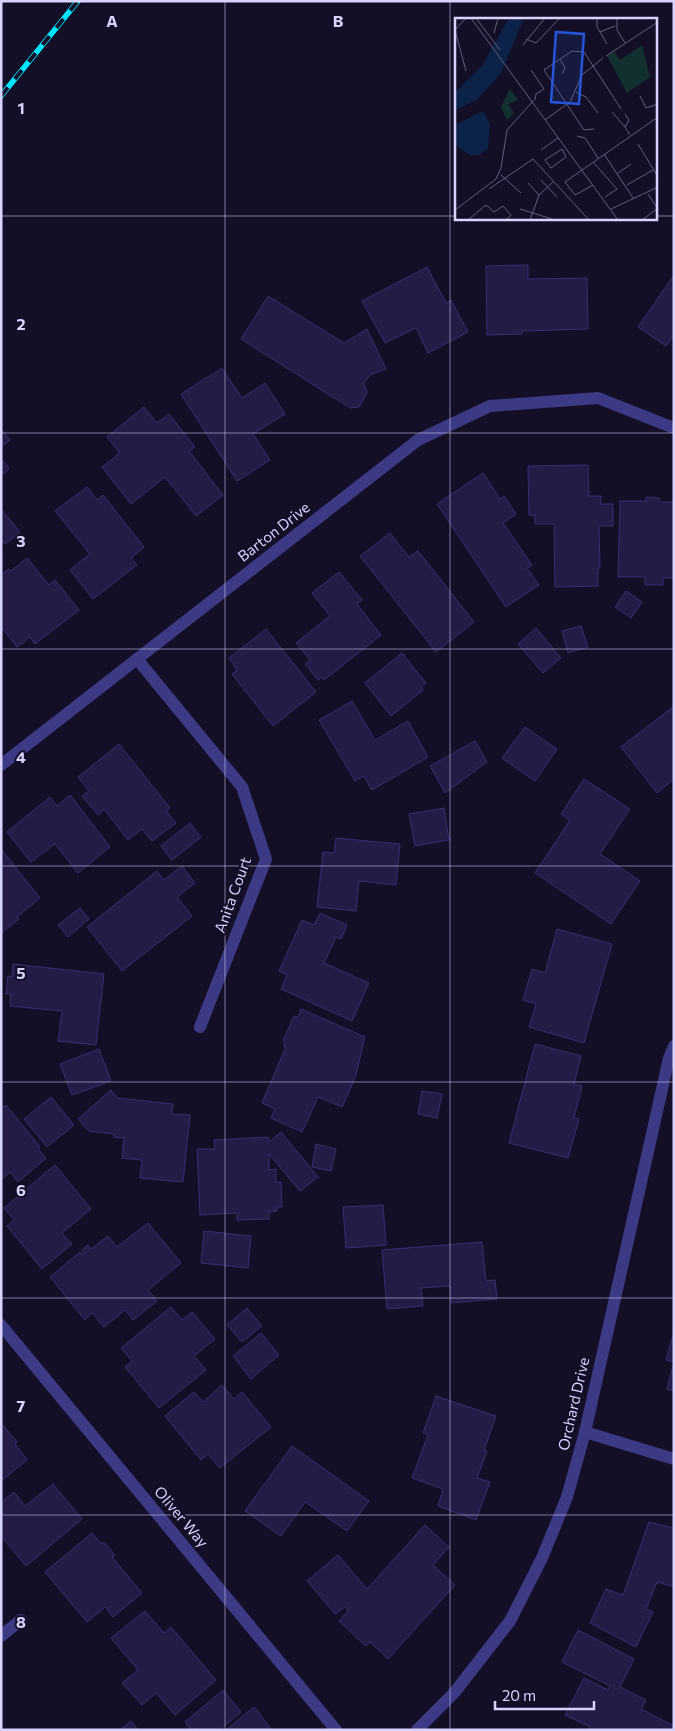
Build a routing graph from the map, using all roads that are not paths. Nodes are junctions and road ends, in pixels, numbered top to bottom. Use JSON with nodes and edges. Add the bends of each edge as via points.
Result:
{"nodes":[{"id":1,"x":674,"y":428,"type":"edge"},
{"id":2,"x":137,"y":659,"type":"junction"},
{"id":3,"x":1,"y":766,"type":"edge"},
{"id":4,"x":200,"y":1027,"type":"dead end"},
{"id":5,"x":674,"y":1046,"type":"edge"},
{"id":6,"x":1,"y":1325,"type":"edge"},
{"id":7,"x":585,"y":1432,"type":"junction"},
{"id":8,"x":674,"y":1459,"type":"edge"},
{"id":9,"x":21,"y":1620,"type":"dead end"},
{"id":10,"x":1,"y":1636,"type":"edge"},
{"id":11,"x":336,"y":1730,"type":"edge"},
{"id":12,"x":417,"y":1730,"type":"edge"}],
"edges":[{"from":1,"to":2,"type":"street","name":"Barton Drive","via":[[598,398],[490,406],[418,440]]},
{"from":2,"to":3,"type":"street","name":"Barton Drive"},
{"from":2,"to":4,"type":"street","name":"Anita Court","via":[[242,787],[266,859]]},
{"from":5,"to":7,"type":"street","name":"Orchard Drive","via":[[666,1068]]},
{"from":6,"to":11,"type":"street","name":"Oliver Way"},
{"from":7,"to":8,"type":"street"},
{"from":7,"to":12,"type":"street","name":"Orchard Drive","via":[[567,1496],[542,1558],[510,1621],[454,1693]]},
{"from":9,"to":10,"type":"street"}]}
